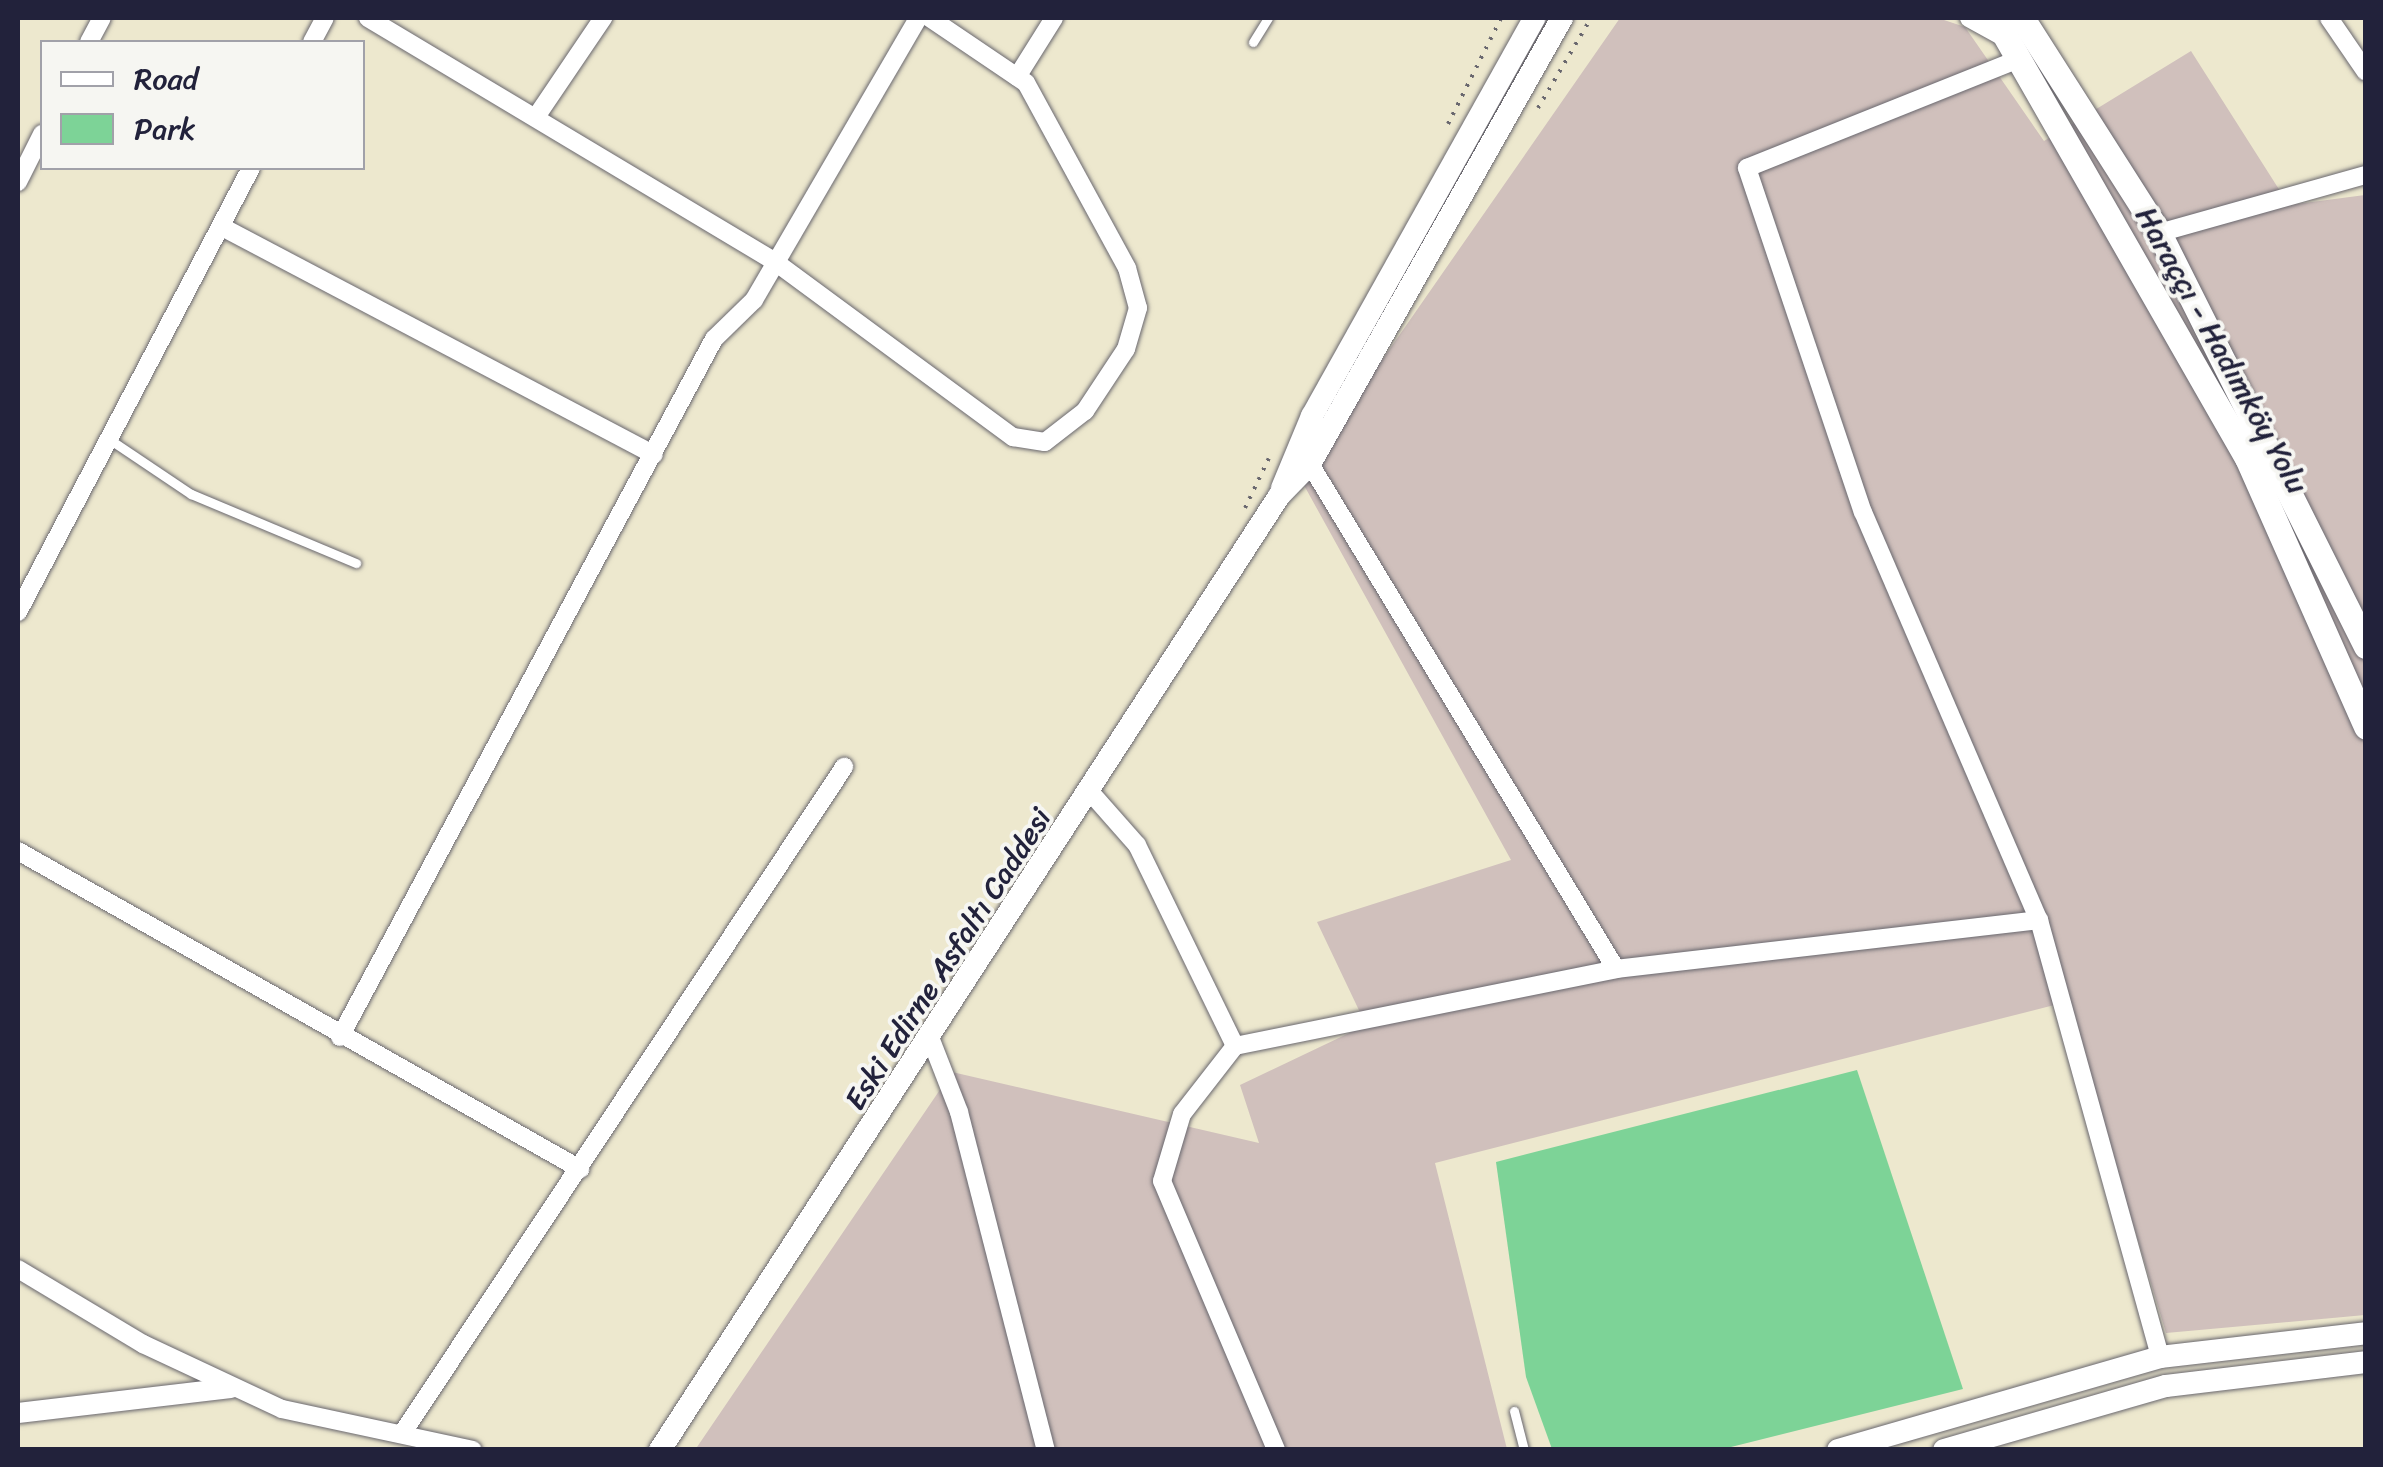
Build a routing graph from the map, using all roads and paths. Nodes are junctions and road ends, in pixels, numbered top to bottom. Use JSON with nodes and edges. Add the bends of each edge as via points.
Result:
{"nodes":[{"id":1,"x":325,"y":18,"type":"edge"},
{"id":2,"x":368,"y":18,"type":"edge"},
{"id":3,"x":918,"y":18,"type":"edge"},
{"id":4,"x":930,"y":18,"type":"edge"},
{"id":5,"x":1054,"y":18,"type":"edge"},
{"id":6,"x":1268,"y":18,"type":"edge"},
{"id":7,"x":1515,"y":18,"type":"edge"},
{"id":8,"x":1534,"y":18,"type":"edge"},
{"id":9,"x":1562,"y":18,"type":"edge"},
{"id":10,"x":1578,"y":18,"type":"edge"},
{"id":11,"x":1969,"y":18,"type":"edge"},
{"id":12,"x":2329,"y":18,"type":"edge"},
{"id":13,"x":594,"y":22,"type":"edge"},
{"id":14,"x":2011,"y":33,"type":"edge"},
{"id":15,"x":313,"y":40,"type":"edge"},
{"id":16,"x":1254,"y":42,"type":"dead end"},
{"id":17,"x":2366,"y":72,"type":"edge"},
{"id":18,"x":1017,"y":78,"type":"junction"},
{"id":19,"x":1509,"y":112,"type":"junction"},
{"id":20,"x":536,"y":116,"type":"junction"},
{"id":21,"x":1478,"y":117,"type":"junction"},
{"id":22,"x":40,"y":138,"type":"edge"},
{"id":23,"x":250,"y":170,"type":"edge"},
{"id":24,"x":2366,"y":175,"type":"edge"},
{"id":25,"x":18,"y":182,"type":"edge"},
{"id":26,"x":222,"y":227,"type":"junction"},
{"id":27,"x":2159,"y":234,"type":"junction"},
{"id":28,"x":774,"y":261,"type":"junction"},
{"id":29,"x":109,"y":439,"type":"junction"},
{"id":30,"x":654,"y":455,"type":"junction"},
{"id":31,"x":1310,"y":464,"type":"junction"},
{"id":32,"x":1279,"y":496,"type":"junction"},
{"id":33,"x":356,"y":564,"type":"dead end"},
{"id":34,"x":18,"y":612,"type":"edge"},
{"id":35,"x":2359,"y":614,"type":"edge"},
{"id":36,"x":2326,"y":622,"type":"junction"},
{"id":37,"x":2366,"y":646,"type":"edge"},
{"id":38,"x":2366,"y":727,"type":"edge"},
{"id":39,"x":844,"y":767,"type":"dead end"},
{"id":40,"x":1092,"y":794,"type":"junction"},
{"id":41,"x":18,"y":851,"type":"edge"},
{"id":42,"x":2038,"y":920,"type":"junction"},
{"id":43,"x":1616,"y":970,"type":"junction"},
{"id":44,"x":340,"y":1037,"type":"junction"},
{"id":45,"x":931,"y":1040,"type":"junction"},
{"id":46,"x":1235,"y":1046,"type":"junction"},
{"id":47,"x":580,"y":1170,"type":"junction"},
{"id":48,"x":18,"y":1269,"type":"edge"},
{"id":49,"x":2366,"y":1333,"type":"edge"},
{"id":50,"x":2160,"y":1357,"type":"junction"},
{"id":51,"x":2366,"y":1362,"type":"edge"},
{"id":52,"x":2166,"y":1386,"type":"junction"},
{"id":53,"x":231,"y":1388,"type":"junction"},
{"id":54,"x":1514,"y":1411,"type":"dead end"},
{"id":55,"x":18,"y":1413,"type":"edge"},
{"id":56,"x":404,"y":1431,"type":"junction"},
{"id":57,"x":473,"y":1450,"type":"edge"},
{"id":58,"x":660,"y":1450,"type":"edge"},
{"id":59,"x":1046,"y":1450,"type":"edge"},
{"id":60,"x":1276,"y":1450,"type":"edge"},
{"id":61,"x":1524,"y":1450,"type":"edge"},
{"id":62,"x":1838,"y":1450,"type":"edge"},
{"id":63,"x":1944,"y":1450,"type":"edge"}],
"edges":[{"from":1,"to":15,"type":"street"},
{"from":2,"to":20,"type":"street"},
{"from":3,"to":28,"type":"street"},
{"from":4,"to":18,"type":"street"},
{"from":5,"to":18,"type":"street"},
{"from":6,"to":16,"type":"lane"},
{"from":7,"to":21,"type":"main road"},
{"from":8,"to":21,"type":"main road"},
{"from":9,"to":19,"type":"main road"},
{"from":10,"to":19,"type":"main road","via":[[1532,94]]},
{"from":11,"to":14,"type":"street"},
{"from":12,"to":17,"type":"street"},
{"from":13,"to":20,"type":"street"},
{"from":14,"to":27,"type":"main road","name":"Haraççı - Hadımköy Yolu"},
{"from":14,"to":36,"type":"main road","name":"Haraççı - Hadımköy Yolu","via":[[2247,458]]},
{"from":14,"to":42,"type":"street","via":[[1747,168],[1863,512]]},
{"from":18,"to":28,"type":"street","via":[[1074,163],[1138,308],[1126,348],[1061,435],[1014,437]]},
{"from":19,"to":31,"type":"main road"},
{"from":20,"to":28,"type":"street"},
{"from":21,"to":32,"type":"main road","via":[[1312,416]]},
{"from":22,"to":25,"type":"street"},
{"from":23,"to":26,"type":"street"},
{"from":24,"to":27,"type":"street"},
{"from":26,"to":29,"type":"street"},
{"from":26,"to":30,"type":"street"},
{"from":27,"to":35,"type":"main road","name":"Haraççı - Hadımköy Yolu"},
{"from":28,"to":30,"type":"street","via":[[754,300],[714,339]]},
{"from":29,"to":33,"type":"lane","via":[[192,494]]},
{"from":29,"to":34,"type":"street"},
{"from":30,"to":44,"type":"street"},
{"from":31,"to":32,"type":"main road"},
{"from":31,"to":43,"type":"street"},
{"from":32,"to":40,"type":"main road","name":"Eski Edirne Asfaltı Caddesi"},
{"from":35,"to":36,"type":"street"},
{"from":35,"to":37,"type":"main road","name":"Haraççı - Hadımköy Yolu"},
{"from":36,"to":38,"type":"main road","name":"Haraççı - Hadımköy Yolu"},
{"from":39,"to":47,"type":"street"},
{"from":40,"to":45,"type":"main road","name":"Eski Edirne Asfaltı Caddesi"},
{"from":40,"to":46,"type":"street","via":[[1137,845]]},
{"from":41,"to":44,"type":"street"},
{"from":42,"to":43,"type":"street"},
{"from":42,"to":50,"type":"street"},
{"from":43,"to":46,"type":"street"},
{"from":44,"to":47,"type":"street"},
{"from":45,"to":58,"type":"main road","name":"Eski Edirne Asfaltı Caddesi"},
{"from":45,"to":59,"type":"street","via":[[959,1112]]},
{"from":46,"to":60,"type":"street","via":[[1182,1114],[1162,1182]]},
{"from":47,"to":56,"type":"street"},
{"from":48,"to":53,"type":"street"},
{"from":49,"to":50,"type":"main road"},
{"from":50,"to":52,"type":"main road"},
{"from":50,"to":62,"type":"main road"},
{"from":51,"to":52,"type":"main road"},
{"from":52,"to":63,"type":"main road"},
{"from":53,"to":55,"type":"street"},
{"from":53,"to":56,"type":"street","via":[[282,1409]]},
{"from":54,"to":61,"type":"lane"},
{"from":56,"to":57,"type":"street"}]}
